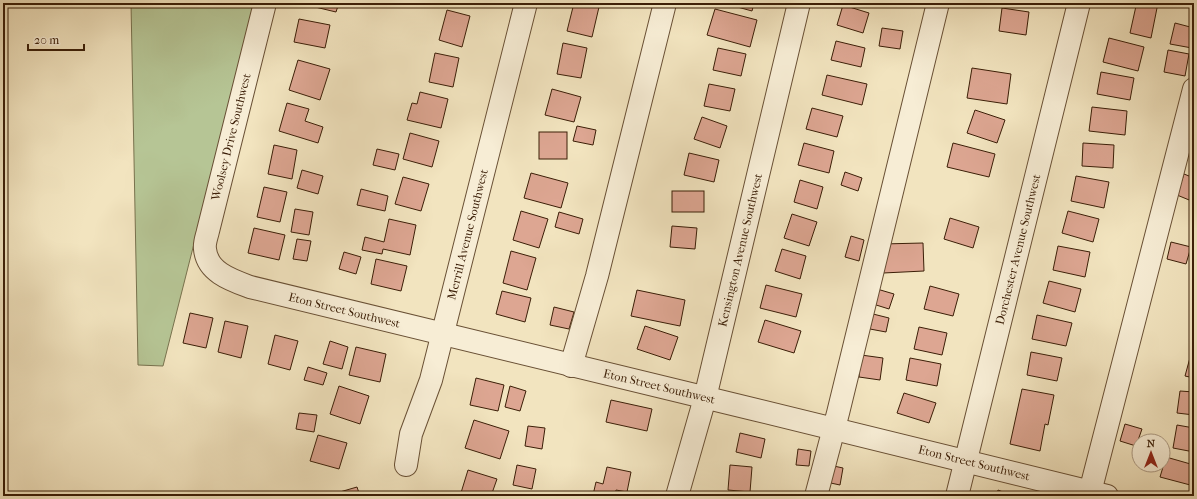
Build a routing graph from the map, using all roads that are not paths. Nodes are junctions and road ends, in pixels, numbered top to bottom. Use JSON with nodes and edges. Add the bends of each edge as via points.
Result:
{"nodes":[{"id":1,"x":265,"y":3,"type":"edge"},
{"id":2,"x":526,"y":3,"type":"edge"},
{"id":3,"x":665,"y":3,"type":"edge"},
{"id":4,"x":799,"y":3,"type":"edge"},
{"id":5,"x":938,"y":3,"type":"edge"},
{"id":6,"x":1078,"y":3,"type":"edge"},
{"id":7,"x":1194,"y":89,"type":"edge"},
{"id":8,"x":214,"y":270,"type":"joint"},
{"id":9,"x":442,"y":335,"type":"junction"},
{"id":10,"x":571,"y":366,"type":"junction"},
{"id":11,"x":705,"y":398,"type":"junction"},
{"id":12,"x":833,"y":429,"type":"junction"},
{"id":13,"x":966,"y":461,"type":"junction"},
{"id":14,"x":406,"y":465,"type":"dead end"},
{"id":15,"x":1096,"y":495,"type":"edge"},
{"id":16,"x":677,"y":496,"type":"edge"},
{"id":17,"x":816,"y":496,"type":"edge"},
{"id":18,"x":958,"y":496,"type":"edge"}],
"edges":[{"from":1,"to":8,"type":"street","name":"Woolsey Drive Southwest","via":[[204,248]]},
{"from":2,"to":9,"type":"street","name":"Merrill Avenue Southwest"},
{"from":3,"to":10,"type":"street","via":[[597,276]]},
{"from":4,"to":11,"type":"street","name":"Kensington Avenue Southwest"},
{"from":5,"to":12,"type":"street"},
{"from":6,"to":13,"type":"street","name":"Dorchester Avenue Southwest"},
{"from":7,"to":15,"type":"street"},
{"from":8,"to":9,"type":"street","name":"Eton Street Southwest","via":[[250,287]]},
{"from":9,"to":10,"type":"street","name":"Eton Street Southwest"},
{"from":9,"to":14,"type":"street","name":"Merrill Avenue Southwest","via":[[431,380],[411,434]]},
{"from":10,"to":11,"type":"street","name":"Eton Street Southwest"},
{"from":11,"to":12,"type":"street","name":"Eton Street Southwest"},
{"from":11,"to":16,"type":"street","name":"Kensington Avenue Southwest"},
{"from":12,"to":13,"type":"street","name":"Eton Street Southwest"},
{"from":12,"to":17,"type":"street"},
{"from":13,"to":15,"type":"street","name":"Eton Street Southwest"},
{"from":13,"to":18,"type":"street","name":"Dorchester Avenue Southwest"}]}
